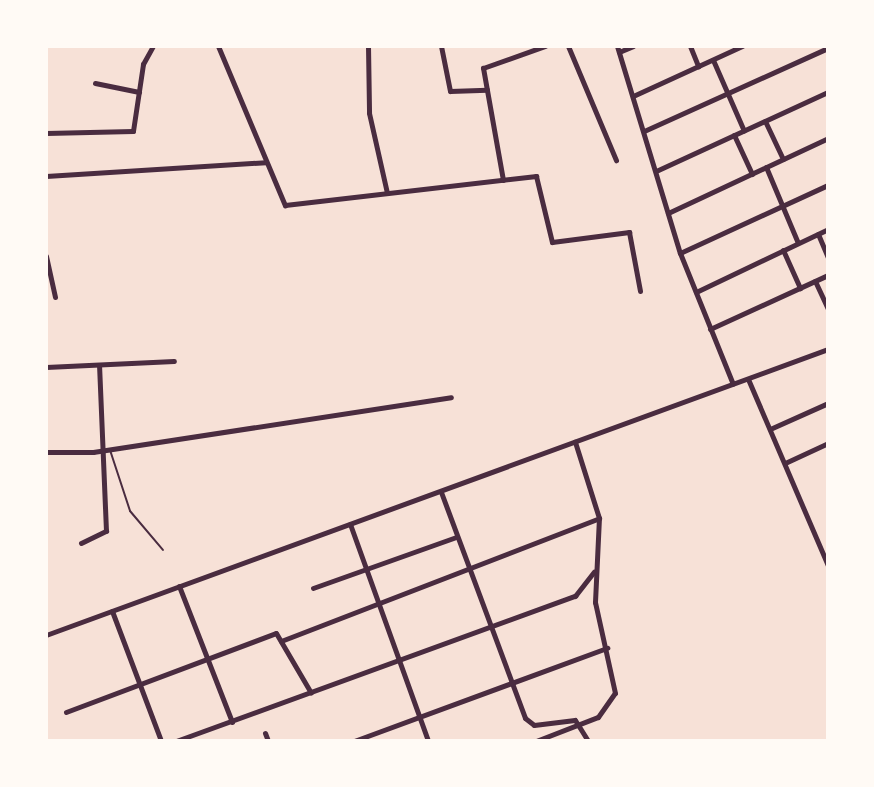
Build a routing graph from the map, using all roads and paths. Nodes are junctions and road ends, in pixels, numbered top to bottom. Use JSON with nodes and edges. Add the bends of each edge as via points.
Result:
{"nodes":[{"id":1,"x":153,"y":46,"type":"edge"},
{"id":2,"x":218,"y":46,"type":"edge"},
{"id":3,"x":368,"y":46,"type":"edge"},
{"id":4,"x":441,"y":46,"type":"edge"},
{"id":5,"x":545,"y":46,"type":"edge"},
{"id":6,"x":568,"y":46,"type":"edge"},
{"id":7,"x":633,"y":46,"type":"edge"},
{"id":8,"x":690,"y":46,"type":"edge"},
{"id":9,"x":742,"y":46,"type":"edge"},
{"id":10,"x":734,"y":48,"type":"edge"},
{"id":11,"x":828,"y":48,"type":"edge"},
{"id":12,"x":618,"y":49,"type":"edge"},
{"id":13,"x":713,"y":60,"type":"junction"},
{"id":14,"x":698,"y":66,"type":"junction"},
{"id":15,"x":95,"y":83,"type":"dead end"},
{"id":16,"x":487,"y":90,"type":"junction"},
{"id":17,"x":139,"y":92,"type":"junction"},
{"id":18,"x":828,"y":92,"type":"edge"},
{"id":19,"x":728,"y":93,"type":"junction"},
{"id":20,"x":633,"y":96,"type":"junction"},
{"id":21,"x":765,"y":121,"type":"junction"},
{"id":22,"x":644,"y":131,"type":"junction"},
{"id":23,"x":744,"y":131,"type":"junction"},
{"id":24,"x":46,"y":133,"type":"edge"},
{"id":25,"x":734,"y":135,"type":"junction"},
{"id":26,"x":828,"y":138,"type":"edge"},
{"id":27,"x":783,"y":159,"type":"junction"},
{"id":28,"x":616,"y":160,"type":"dead end"},
{"id":29,"x":266,"y":162,"type":"junction"},
{"id":30,"x":766,"y":167,"type":"junction"},
{"id":31,"x":656,"y":171,"type":"junction"},
{"id":32,"x":752,"y":174,"type":"junction"},
{"id":33,"x":46,"y":176,"type":"edge"},
{"id":34,"x":503,"y":180,"type":"junction"},
{"id":35,"x":828,"y":185,"type":"edge"},
{"id":36,"x":387,"y":193,"type":"junction"},
{"id":37,"x":783,"y":206,"type":"junction"},
{"id":38,"x":668,"y":213,"type":"junction"},
{"id":39,"x":828,"y":229,"type":"edge"},
{"id":40,"x":818,"y":234,"type":"junction"},
{"id":41,"x":798,"y":243,"type":"junction"},
{"id":42,"x":783,"y":250,"type":"junction"},
{"id":43,"x":680,"y":253,"type":"junction"},
{"id":44,"x":46,"y":256,"type":"edge"},
{"id":45,"x":828,"y":258,"type":"edge"},
{"id":46,"x":828,"y":275,"type":"edge"},
{"id":47,"x":815,"y":281,"type":"junction"},
{"id":48,"x":800,"y":288,"type":"junction"},
{"id":49,"x":640,"y":291,"type":"dead end"},
{"id":50,"x":696,"y":292,"type":"junction"},
{"id":51,"x":55,"y":297,"type":"dead end"},
{"id":52,"x":828,"y":309,"type":"edge"},
{"id":53,"x":710,"y":329,"type":"junction"},
{"id":54,"x":828,"y":349,"type":"edge"},
{"id":55,"x":174,"y":361,"type":"dead end"},
{"id":56,"x":99,"y":365,"type":"junction"},
{"id":57,"x":46,"y":367,"type":"edge"},
{"id":58,"x":748,"y":379,"type":"junction"},
{"id":59,"x":733,"y":384,"type":"junction"},
{"id":60,"x":451,"y":397,"type":"dead end"},
{"id":61,"x":828,"y":403,"type":"edge"},
{"id":62,"x":770,"y":429,"type":"junction"},
{"id":63,"x":575,"y":442,"type":"junction"},
{"id":64,"x":828,"y":443,"type":"edge"},
{"id":65,"x":107,"y":450,"type":"junction"},
{"id":66,"x":46,"y":452,"type":"edge"},
{"id":67,"x":785,"y":463,"type":"junction"},
{"id":68,"x":441,"y":492,"type":"junction"},
{"id":69,"x":599,"y":518,"type":"junction"},
{"id":70,"x":350,"y":524,"type":"junction"},
{"id":71,"x":456,"y":537,"type":"junction"},
{"id":72,"x":81,"y":543,"type":"dead end"},
{"id":73,"x":163,"y":550,"type":"dead end"},
{"id":74,"x":828,"y":566,"type":"edge"},
{"id":75,"x":469,"y":568,"type":"junction"},
{"id":76,"x":366,"y":571,"type":"junction"},
{"id":77,"x":594,"y":572,"type":"junction"},
{"id":78,"x":179,"y":586,"type":"junction"},
{"id":79,"x":313,"y":588,"type":"dead end"},
{"id":80,"x":377,"y":602,"type":"junction"},
{"id":81,"x":112,"y":611,"type":"junction"},
{"id":82,"x":491,"y":625,"type":"junction"},
{"id":83,"x":46,"y":635,"type":"edge"},
{"id":84,"x":281,"y":641,"type":"junction"},
{"id":85,"x":607,"y":648,"type":"junction"},
{"id":86,"x":208,"y":659,"type":"junction"},
{"id":87,"x":399,"y":661,"type":"junction"},
{"id":88,"x":512,"y":683,"type":"junction"},
{"id":89,"x":137,"y":687,"type":"junction"},
{"id":90,"x":311,"y":693,"type":"junction"},
{"id":91,"x":66,"y":712,"type":"dead end"},
{"id":92,"x":420,"y":718,"type":"junction"},
{"id":93,"x":232,"y":722,"type":"junction"},
{"id":94,"x":581,"y":723,"type":"junction"},
{"id":95,"x":265,"y":733,"type":"dead end"},
{"id":96,"x":161,"y":741,"type":"edge"},
{"id":97,"x":176,"y":741,"type":"edge"},
{"id":98,"x":268,"y":741,"type":"edge"},
{"id":99,"x":354,"y":741,"type":"edge"},
{"id":100,"x":428,"y":741,"type":"edge"},
{"id":101,"x":536,"y":741,"type":"edge"},
{"id":102,"x":588,"y":741,"type":"edge"}],
"edges":[{"from":1,"to":17,"type":"street"},
{"from":2,"to":29,"type":"street"},
{"from":3,"to":36,"type":"street","via":[[369,113]]},
{"from":4,"to":16,"type":"street","via":[[450,91]]},
{"from":5,"to":16,"type":"street","via":[[483,68]]},
{"from":6,"to":28,"type":"street"},
{"from":7,"to":12,"type":"street"},
{"from":8,"to":14,"type":"street"},
{"from":9,"to":10,"type":"street"},
{"from":10,"to":13,"type":"street"},
{"from":11,"to":19,"type":"street"},
{"from":12,"to":20,"type":"street"},
{"from":13,"to":14,"type":"street"},
{"from":13,"to":19,"type":"street"},
{"from":14,"to":20,"type":"street"},
{"from":15,"to":17,"type":"street"},
{"from":16,"to":34,"type":"street"},
{"from":17,"to":24,"type":"street","via":[[133,131]]},
{"from":18,"to":21,"type":"street"},
{"from":19,"to":22,"type":"street"},
{"from":19,"to":23,"type":"street"},
{"from":20,"to":22,"type":"street"},
{"from":21,"to":23,"type":"street"},
{"from":21,"to":27,"type":"street"},
{"from":22,"to":31,"type":"street"},
{"from":23,"to":25,"type":"street"},
{"from":25,"to":31,"type":"street"},
{"from":25,"to":32,"type":"street"},
{"from":26,"to":27,"type":"street"},
{"from":27,"to":30,"type":"street"},
{"from":29,"to":33,"type":"street"},
{"from":29,"to":36,"type":"street","via":[[285,205]]},
{"from":30,"to":32,"type":"street"},
{"from":30,"to":37,"type":"street"},
{"from":31,"to":38,"type":"street"},
{"from":32,"to":38,"type":"street"},
{"from":34,"to":36,"type":"street"},
{"from":34,"to":49,"type":"street","via":[[536,176],[552,242],[629,232]]},
{"from":35,"to":37,"type":"street"},
{"from":37,"to":41,"type":"street"},
{"from":37,"to":43,"type":"street"},
{"from":38,"to":43,"type":"street"},
{"from":39,"to":40,"type":"street"},
{"from":40,"to":41,"type":"street"},
{"from":40,"to":45,"type":"street"},
{"from":41,"to":42,"type":"street"},
{"from":42,"to":48,"type":"street"},
{"from":42,"to":50,"type":"street"},
{"from":43,"to":50,"type":"street"},
{"from":44,"to":51,"type":"street"},
{"from":46,"to":47,"type":"street"},
{"from":47,"to":48,"type":"street"},
{"from":47,"to":52,"type":"street"},
{"from":48,"to":53,"type":"street"},
{"from":50,"to":53,"type":"street"},
{"from":53,"to":59,"type":"street"},
{"from":54,"to":58,"type":"street"},
{"from":55,"to":56,"type":"street"},
{"from":56,"to":57,"type":"street"},
{"from":56,"to":65,"type":"street"},
{"from":58,"to":59,"type":"street"},
{"from":58,"to":62,"type":"street"},
{"from":59,"to":63,"type":"street"},
{"from":60,"to":65,"type":"street"},
{"from":61,"to":62,"type":"street"},
{"from":62,"to":67,"type":"street"},
{"from":63,"to":68,"type":"street"},
{"from":63,"to":69,"type":"street"},
{"from":64,"to":67,"type":"street"},
{"from":65,"to":66,"type":"street"},
{"from":65,"to":72,"type":"street","via":[[105,537]]},
{"from":65,"to":73,"type":"lane","via":[[130,511]]},
{"from":67,"to":74,"type":"street"},
{"from":68,"to":70,"type":"street"},
{"from":68,"to":71,"type":"street"},
{"from":69,"to":75,"type":"street"},
{"from":69,"to":77,"type":"street"},
{"from":70,"to":76,"type":"street"},
{"from":70,"to":78,"type":"street"},
{"from":71,"to":75,"type":"street"},
{"from":71,"to":76,"type":"street"},
{"from":75,"to":80,"type":"street"},
{"from":75,"to":82,"type":"street"},
{"from":76,"to":79,"type":"street"},
{"from":76,"to":80,"type":"street"},
{"from":77,"to":82,"type":"street","via":[[575,596]]},
{"from":77,"to":85,"type":"street"},
{"from":78,"to":81,"type":"street"},
{"from":78,"to":86,"type":"street"},
{"from":80,"to":84,"type":"street"},
{"from":80,"to":87,"type":"street"},
{"from":81,"to":83,"type":"street"},
{"from":81,"to":89,"type":"street"},
{"from":82,"to":87,"type":"street"},
{"from":82,"to":88,"type":"street"},
{"from":84,"to":86,"type":"street","via":[[276,633]]},
{"from":84,"to":90,"type":"street"},
{"from":85,"to":88,"type":"street"},
{"from":85,"to":94,"type":"street","via":[[615,693],[598,717]]},
{"from":86,"to":89,"type":"street"},
{"from":86,"to":93,"type":"street"},
{"from":87,"to":90,"type":"street"},
{"from":87,"to":92,"type":"street"},
{"from":88,"to":92,"type":"street"},
{"from":88,"to":94,"type":"street","via":[[529,724]]},
{"from":89,"to":91,"type":"street"},
{"from":89,"to":96,"type":"street"},
{"from":90,"to":93,"type":"street"},
{"from":92,"to":99,"type":"street"},
{"from":92,"to":100,"type":"street"},
{"from":93,"to":97,"type":"street"},
{"from":94,"to":101,"type":"street"},
{"from":94,"to":102,"type":"street"},
{"from":95,"to":98,"type":"street"}]}
